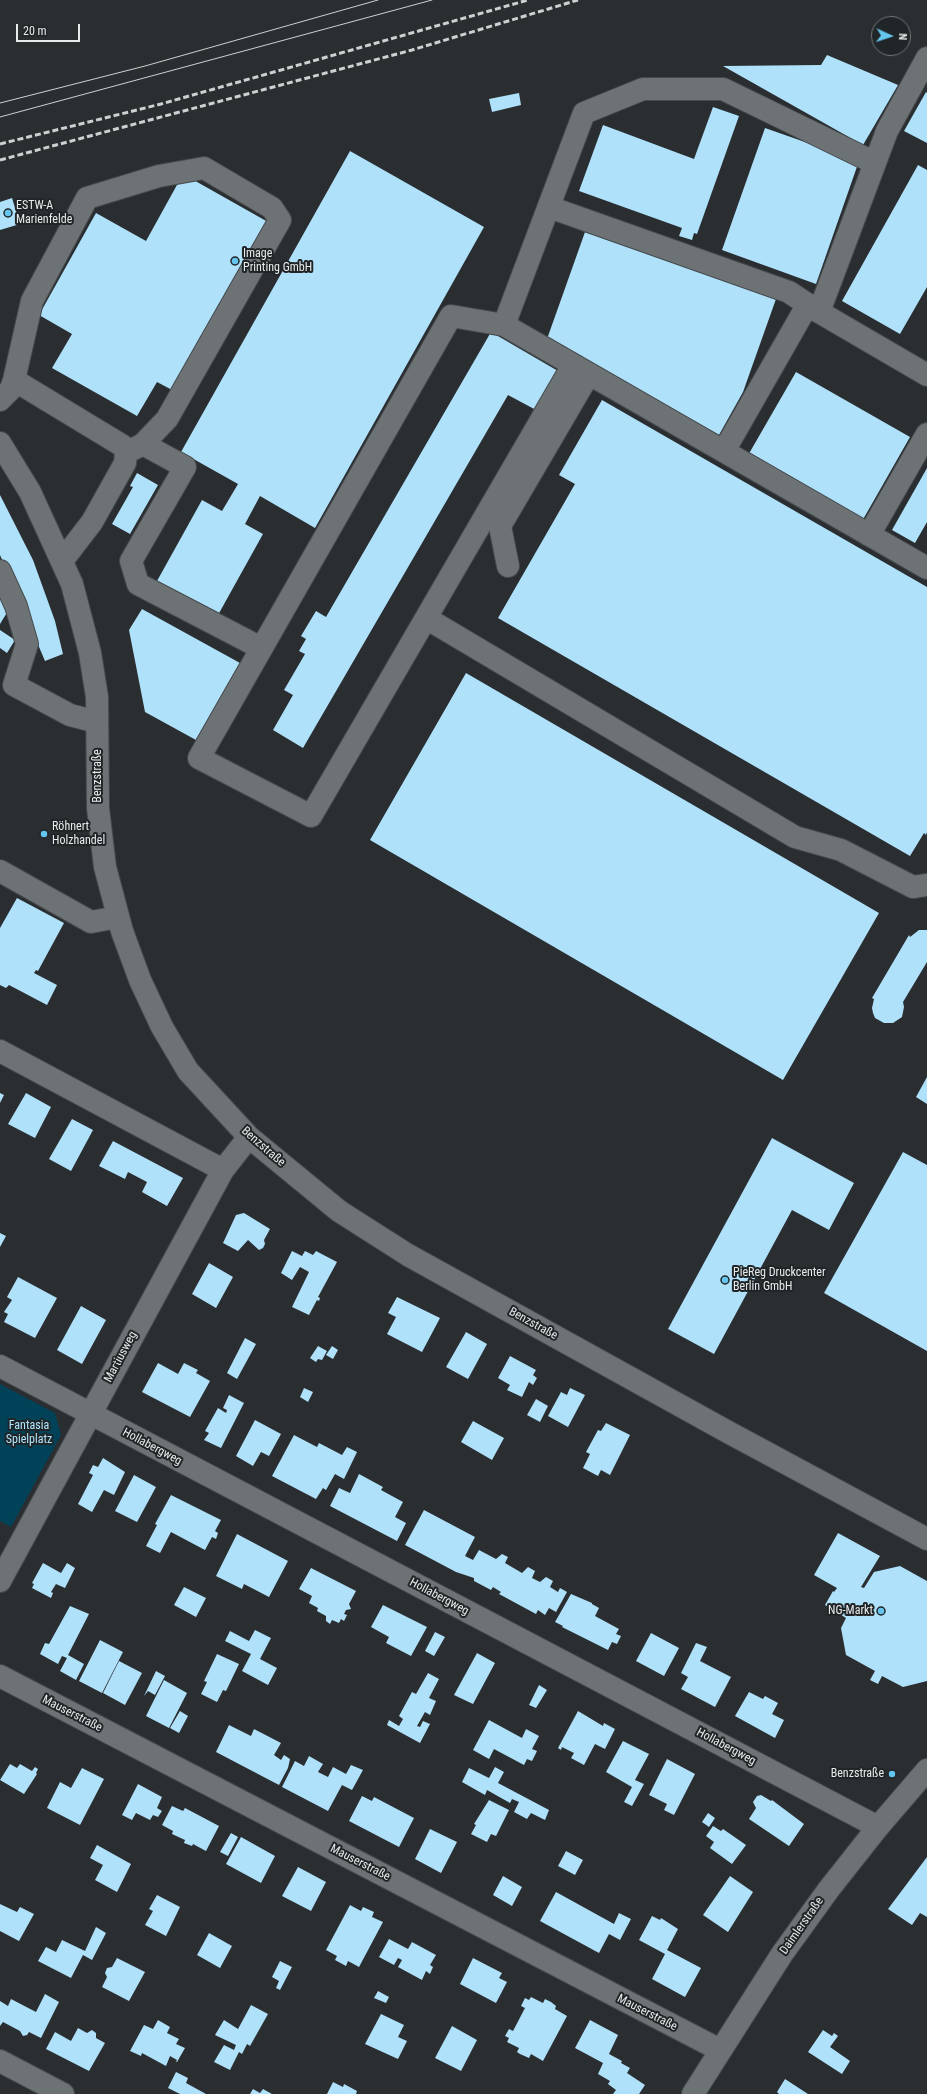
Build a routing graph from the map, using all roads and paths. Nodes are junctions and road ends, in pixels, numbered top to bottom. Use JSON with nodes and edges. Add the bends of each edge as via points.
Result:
{"nodes":[{"id":1,"x":927,"y":58,"type":"edge"},
{"id":2,"x":875,"y":163,"type":"junction"},
{"id":3,"x":549,"y":207,"type":"junction"},
{"id":4,"x":813,"y":308,"type":"junction"},
{"id":5,"x":504,"y":325,"type":"junction"},
{"id":6,"x":581,"y":369,"type":"junction"},
{"id":7,"x":927,"y":374,"type":"edge"},
{"id":8,"x":14,"y":380,"type":"junction"},
{"id":9,"x":0,"y":400,"type":"edge"},
{"id":10,"x":927,"y":434,"type":"edge"},
{"id":11,"x":0,"y":444,"type":"edge"},
{"id":12,"x":134,"y":449,"type":"junction"},
{"id":13,"x":724,"y":451,"type":"junction"},
{"id":14,"x":6,"y":465,"type":"edge"},
{"id":15,"x":870,"y":535,"type":"junction"},
{"id":16,"x":62,"y":561,"type":"junction"},
{"id":17,"x":508,"y":566,"type":"dead end"},
{"id":18,"x":927,"y":568,"type":"edge"},
{"id":19,"x":0,"y":571,"type":"edge"},
{"id":20,"x":426,"y":618,"type":"junction"},
{"id":21,"x":261,"y":648,"type":"junction"},
{"id":22,"x":7,"y":681,"type":"edge"},
{"id":23,"x":98,"y":722,"type":"junction"},
{"id":24,"x":0,"y":871,"type":"edge"},
{"id":25,"x":927,"y":885,"type":"edge"},
{"id":26,"x":118,"y":917,"type":"junction"},
{"id":27,"x":0,"y":1051,"type":"edge"},
{"id":28,"x":249,"y":1137,"type":"junction"},
{"id":29,"x":223,"y":1170,"type":"junction"},
{"id":30,"x":0,"y":1366,"type":"edge"},
{"id":31,"x":90,"y":1415,"type":"junction"},
{"id":32,"x":927,"y":1539,"type":"edge"},
{"id":33,"x":0,"y":1581,"type":"edge"},
{"id":34,"x":0,"y":1676,"type":"edge"},
{"id":35,"x":927,"y":1770,"type":"edge"},
{"id":36,"x":878,"y":1827,"type":"junction"},
{"id":37,"x":720,"y":2050,"type":"junction"},
{"id":38,"x":0,"y":2061,"type":"edge"},
{"id":39,"x":63,"y":2094,"type":"edge"},
{"id":40,"x":693,"y":2094,"type":"edge"}],
"edges":[{"from":1,"to":2,"type":"street","via":[[887,131]]},
{"from":2,"to":3,"type":"street","via":[[723,89],[644,89],[584,113]]},
{"from":2,"to":4,"type":"street"},
{"from":3,"to":4,"type":"street","via":[[789,292]]},
{"from":3,"to":5,"type":"street"},
{"from":4,"to":7,"type":"street"},
{"from":4,"to":13,"type":"street"},
{"from":5,"to":6,"type":"street"},
{"from":5,"to":21,"type":"street","via":[[451,316]]},
{"from":6,"to":13,"type":"street"},
{"from":6,"to":17,"type":"street","via":[[500,526]]},
{"from":6,"to":20,"type":"street"},
{"from":8,"to":9,"type":"street","via":[[11,389]]},
{"from":8,"to":12,"type":"street","via":[[123,446]]},
{"from":8,"to":12,"type":"street","via":[[32,301],[87,198],[159,176],[204,168],[272,208],[280,220],[167,419]]},
{"from":10,"to":15,"type":"street"},
{"from":11,"to":14,"type":"street","name":"Benzstraße"},
{"from":12,"to":16,"type":"street","via":[[92,522]]},
{"from":12,"to":21,"type":"street","via":[[184,467],[131,561],[138,584]]},
{"from":13,"to":15,"type":"street"},
{"from":14,"to":16,"type":"street","name":"Benzstraße","via":[[30,492]]},
{"from":15,"to":18,"type":"street"},
{"from":16,"to":23,"type":"street","name":"Benzstraße","via":[[72,584],[90,654]]},
{"from":19,"to":22,"type":"street","via":[[16,606],[27,644]]},
{"from":20,"to":21,"type":"street","via":[[311,816],[199,758]]},
{"from":20,"to":25,"type":"street","via":[[795,837],[841,850],[913,887]]},
{"from":22,"to":23,"type":"street","via":[[70,715]]},
{"from":23,"to":26,"type":"street","name":"Benzstraße","via":[[98,808],[105,867]]},
{"from":24,"to":26,"type":"street","via":[[91,922]]},
{"from":26,"to":28,"type":"street","name":"Benzstraße","via":[[140,980],[162,1027],[184,1065]]},
{"from":27,"to":29,"type":"street"},
{"from":28,"to":29,"type":"street","name":"Martiusweg"},
{"from":28,"to":32,"type":"street","name":"Benzstraße","via":[[339,1211],[408,1255]]},
{"from":29,"to":31,"type":"street","name":"Martiusweg"},
{"from":30,"to":31,"type":"street","name":"Hollabergweg"},
{"from":31,"to":33,"type":"street","name":"Martiusweg"},
{"from":31,"to":36,"type":"street","name":"Hollabergweg"},
{"from":34,"to":37,"type":"street","name":"Mauserstraße"},
{"from":35,"to":36,"type":"street","name":"Daimlerstraße"},
{"from":36,"to":37,"type":"street","name":"Daimlerstraße","via":[[829,1888],[782,1954]]},
{"from":37,"to":40,"type":"street","name":"Daimlerstraße"},
{"from":38,"to":39,"type":"street"}]}
